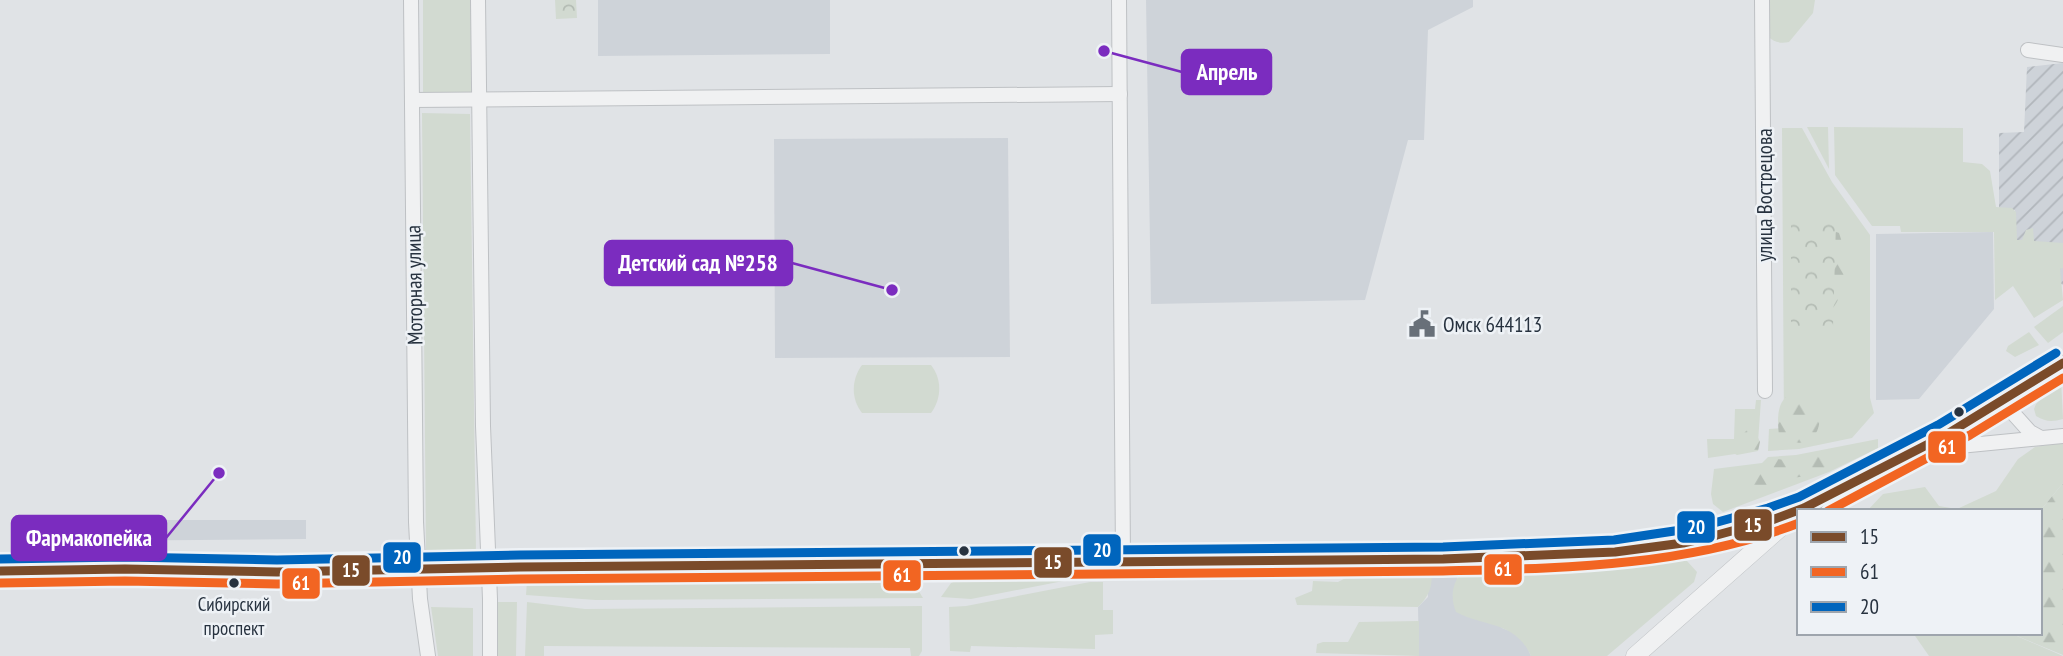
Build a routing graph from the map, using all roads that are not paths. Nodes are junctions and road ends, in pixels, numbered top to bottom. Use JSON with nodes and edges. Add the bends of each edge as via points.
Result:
{"nodes":[{"id":1,"x":411,"y":0,"type":"edge"},
{"id":2,"x":478,"y":0,"type":"edge"},
{"id":3,"x":1119,"y":0,"type":"edge"},
{"id":4,"x":1762,"y":0,"type":"edge"},
{"id":5,"x":2028,"y":50,"type":"dead end"},
{"id":6,"x":2063,"y":55,"type":"edge"},
{"id":7,"x":1120,"y":94,"type":"junction"},
{"id":8,"x":479,"y":99,"type":"junction"},
{"id":9,"x":412,"y":100,"type":"junction"},
{"id":10,"x":2063,"y":363,"type":"edge"},
{"id":11,"x":1765,"y":391,"type":"dead end"},
{"id":12,"x":2003,"y":402,"type":"junction"},
{"id":13,"x":2063,"y":436,"type":"edge"},
{"id":14,"x":2041,"y":439,"type":"junction"},
{"id":15,"x":1918,"y":450,"type":"junction"},
{"id":16,"x":1803,"y":509,"type":"edge"},
{"id":17,"x":1797,"y":512,"type":"edge"},
{"id":18,"x":1797,"y":513,"type":"edge"},
{"id":19,"x":1123,"y":561,"type":"junction"},
{"id":20,"x":418,"y":569,"type":"junction"},
{"id":21,"x":488,"y":569,"type":"junction"},
{"id":22,"x":0,"y":571,"type":"edge"},
{"id":23,"x":428,"y":656,"type":"edge"},
{"id":24,"x":490,"y":656,"type":"edge"},
{"id":25,"x":1635,"y":656,"type":"edge"}],
"edges":[{"from":1,"to":9,"type":"street","name":"Моторная улица"},
{"from":2,"to":8,"type":"street"},
{"from":3,"to":7,"type":"street"},
{"from":4,"to":11,"type":"street","name":"улица Вострецова"},
{"from":5,"to":6,"type":"street"},
{"from":7,"to":8,"type":"street"},
{"from":7,"to":19,"type":"street"},
{"from":8,"to":9,"type":"street"},
{"from":8,"to":21,"type":"street"},
{"from":9,"to":20,"type":"street","name":"Моторная улица"},
{"from":10,"to":12,"type":"main road"},
{"from":12,"to":14,"type":"street"},
{"from":12,"to":15,"type":"main road"},
{"from":13,"to":14,"type":"street"},
{"from":14,"to":15,"type":"street"},
{"from":15,"to":16,"type":"main road"},
{"from":17,"to":19,"type":"main road","via":[[1717,536],[1570,555]]},
{"from":18,"to":25,"type":"street"},
{"from":19,"to":21,"type":"main road"},
{"from":20,"to":21,"type":"main road"},
{"from":20,"to":22,"type":"main road"},
{"from":20,"to":23,"type":"street","name":"Моторная улица"},
{"from":21,"to":24,"type":"street"}]}
